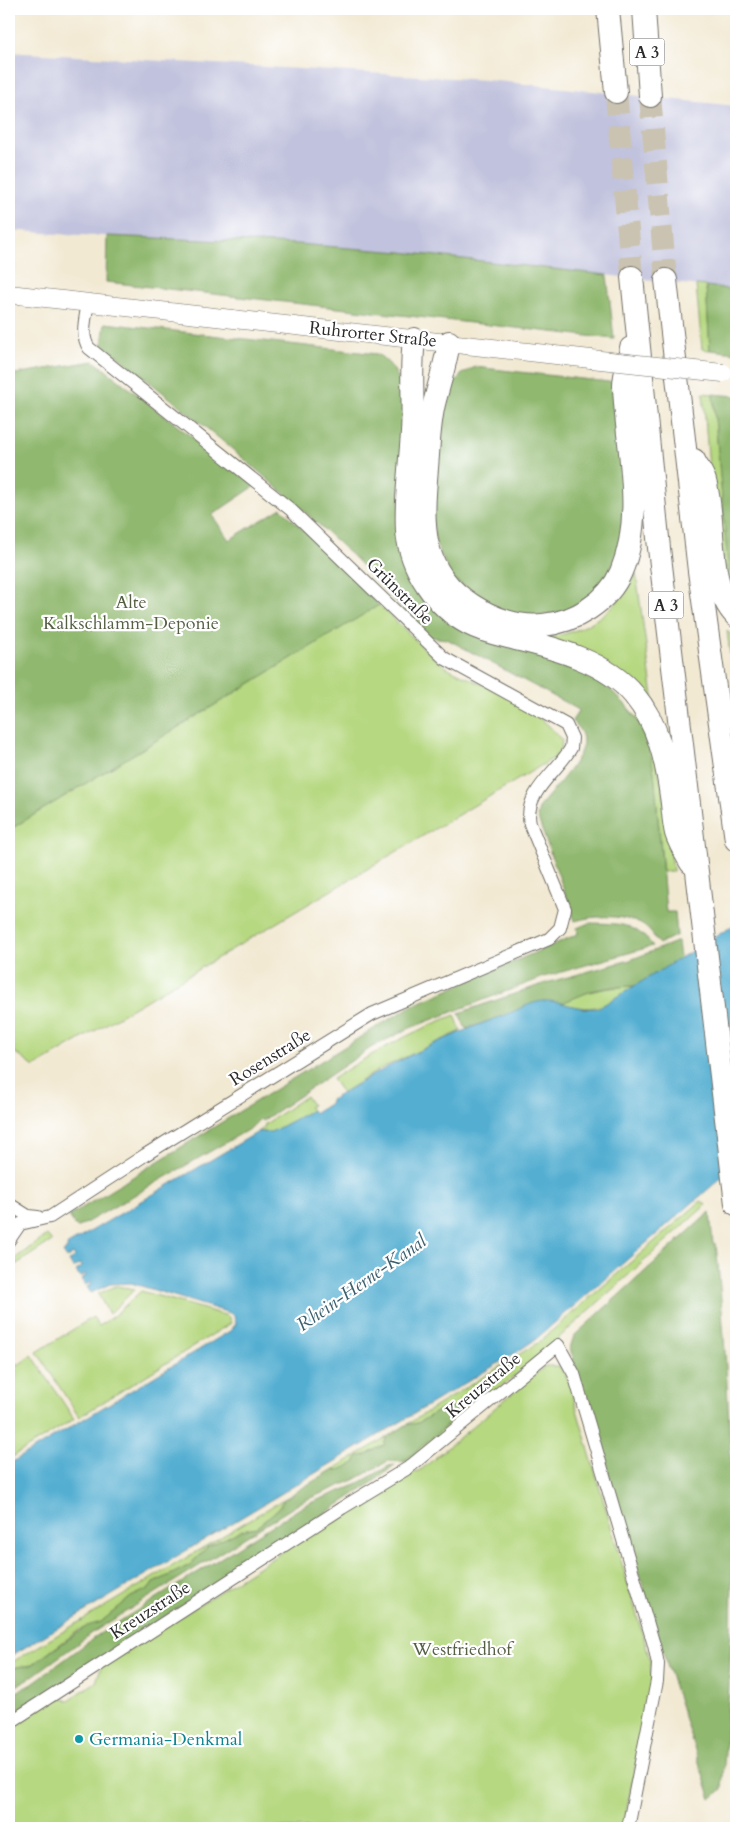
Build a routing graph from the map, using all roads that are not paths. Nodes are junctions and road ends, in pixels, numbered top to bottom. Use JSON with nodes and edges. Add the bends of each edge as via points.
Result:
{"nodes":[{"id":1,"x":608,"y":9,"type":"edge"},
{"id":2,"x":644,"y":9,"type":"edge"},
{"id":3,"x":616,"y":92,"type":"tunnel mouth"},
{"id":4,"x":650,"y":96,"type":"tunnel mouth"},
{"id":5,"x":632,"y":277,"type":"tunnel mouth"},
{"id":6,"x":666,"y":280,"type":"tunnel mouth"},
{"id":7,"x":9,"y":294,"type":"edge"},
{"id":8,"x":88,"y":303,"type":"junction"},
{"id":9,"x":636,"y":331,"type":"junction"},
{"id":10,"x":414,"y":339,"type":"junction"},
{"id":11,"x":449,"y":342,"type":"junction"},
{"id":12,"x":729,"y":374,"type":"edge"},
{"id":13,"x":685,"y":444,"type":"junction"},
{"id":14,"x":736,"y":616,"type":"edge"},
{"id":15,"x":736,"y":840,"type":"edge"},
{"id":16,"x":699,"y":879,"type":"junction"},
{"id":17,"x":562,"y":923,"type":"joint"},
{"id":18,"x":9,"y":1204,"type":"edge"},
{"id":19,"x":736,"y":1204,"type":"edge"},
{"id":20,"x":41,"y":1218,"type":"junction"},
{"id":21,"x":9,"y":1240,"type":"edge"},
{"id":22,"x":9,"y":1723,"type":"edge"},
{"id":23,"x":628,"y":1828,"type":"edge"}],
"edges":[{"from":1,"to":3,"type":"highway","number":"A 3"},
{"from":2,"to":4,"type":"highway","number":"A 3"},
{"from":5,"to":9,"type":"highway","number":"A 3"},
{"from":6,"to":13,"type":"highway","number":"A 3"},
{"from":7,"to":8,"type":"main road","name":"Ruhrorter Straße"},
{"from":8,"to":10,"type":"main road","name":"Ruhrorter Straße"},
{"from":8,"to":17,"type":"street","name":"Grünstraße","via":[[85,326],[88,348],[290,509],[444,658],[566,725],[572,738],[571,748],[533,796],[529,812],[530,824],[564,904]]},
{"from":9,"to":11,"type":"highway","via":[[624,384],[635,511],[621,573],[598,602],[575,617],[540,625],[511,622],[486,614],[464,600],[433,564],[423,514],[434,402]]},
{"from":9,"to":16,"type":"highway","number":"A 3"},
{"from":10,"to":11,"type":"main road","name":"Ruhrorter Straße"},
{"from":10,"to":16,"type":"highway","via":[[407,532],[422,580],[441,602],[469,624],[580,658],[597,666],[633,693],[652,722],[661,745],[668,771],[676,834]]},
{"from":11,"to":12,"type":"main road","name":"Ruhrorter Straße","bridge":true},
{"from":13,"to":14,"type":"highway","via":[[705,480],[717,570],[723,595]]},
{"from":13,"to":15,"type":"highway","number":"A 3"},
{"from":16,"to":19,"type":"highway","number":"A 3"},
{"from":17,"to":20,"type":"street","name":"Rosenstraße","via":[[549,940],[372,1014],[50,1217]]},
{"from":18,"to":20,"type":"street","via":[[28,1216]]},
{"from":20,"to":21,"type":"street","name":"Rosenstraße","via":[[20,1224]]},
{"from":22,"to":23,"type":"street","name":"Kreuzstraße","via":[[408,1468],[558,1345],[574,1374],[658,1664]]}]}
